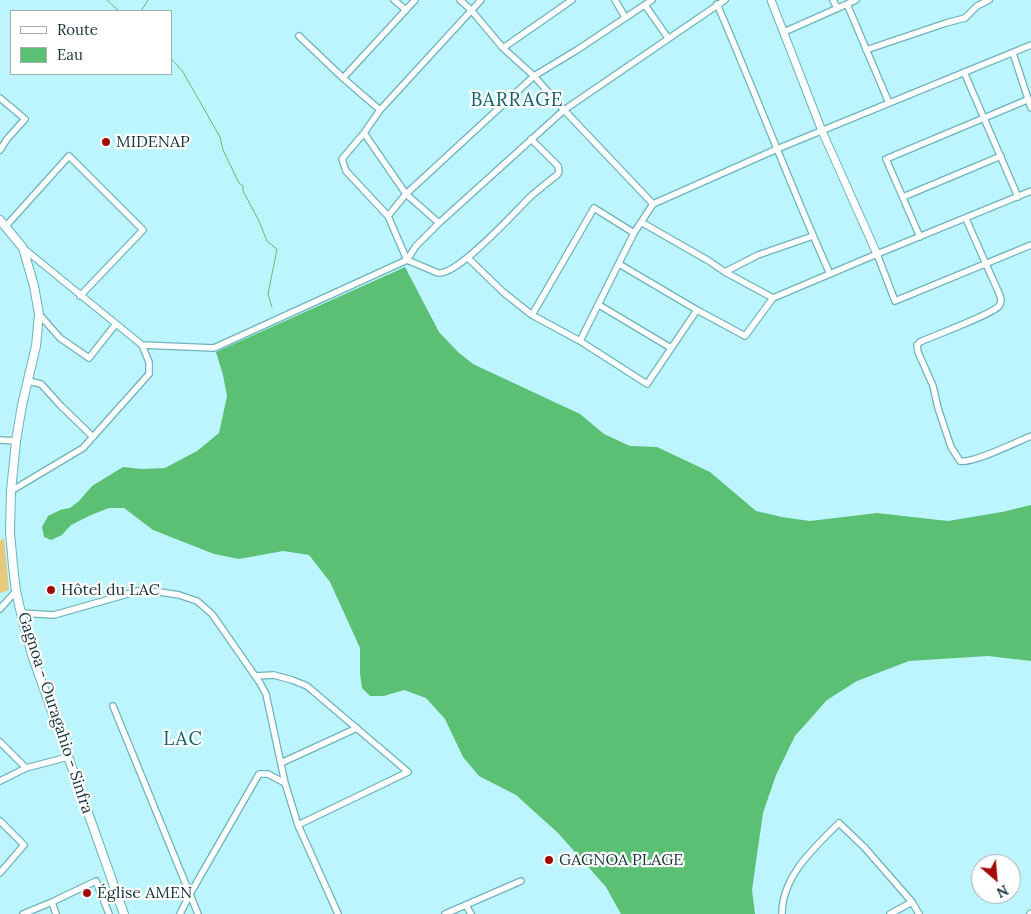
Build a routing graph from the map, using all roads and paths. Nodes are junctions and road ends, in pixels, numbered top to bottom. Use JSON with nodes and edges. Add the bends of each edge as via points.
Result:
{"nodes":[{"id":1,"x":394,"y":0,"type":"edge"},
{"id":2,"x":416,"y":0,"type":"edge"},
{"id":3,"x":460,"y":0,"type":"edge"},
{"id":4,"x":480,"y":0,"type":"edge"},
{"id":5,"x":572,"y":0,"type":"edge"},
{"id":6,"x":615,"y":0,"type":"edge"},
{"id":7,"x":652,"y":0,"type":"edge"},
{"id":8,"x":724,"y":0,"type":"edge"},
{"id":9,"x":772,"y":0,"type":"edge"},
{"id":10,"x":833,"y":0,"type":"edge"},
{"id":11,"x":856,"y":0,"type":"edge"},
{"id":12,"x":989,"y":0,"type":"edge"},
{"id":13,"x":717,"y":4,"type":"junction"},
{"id":14,"x":846,"y":4,"type":"junction"},
{"id":15,"x":645,"y":5,"type":"junction"},
{"id":16,"x":837,"y":8,"type":"junction"},
{"id":17,"x":406,"y":10,"type":"junction"},
{"id":18,"x":471,"y":10,"type":"junction"},
{"id":19,"x":625,"y":17,"type":"junction"},
{"id":20,"x":784,"y":32,"type":"junction"},
{"id":21,"x":299,"y":36,"type":"dead end"},
{"id":22,"x":668,"y":38,"type":"junction"},
{"id":23,"x":1031,"y":45,"type":"edge"},
{"id":24,"x":504,"y":48,"type":"junction"},
{"id":25,"x":866,"y":50,"type":"junction"},
{"id":26,"x":1012,"y":53,"type":"junction"},
{"id":27,"x":964,"y":72,"type":"junction"},
{"id":28,"x":534,"y":76,"type":"junction"},
{"id":29,"x":343,"y":78,"type":"junction"},
{"id":30,"x":0,"y":98,"type":"edge"},
{"id":31,"x":1028,"y":100,"type":"junction"},
{"id":32,"x":889,"y":103,"type":"junction"},
{"id":33,"x":1031,"y":108,"type":"edge"},
{"id":34,"x":380,"y":110,"type":"junction"},
{"id":35,"x":564,"y":110,"type":"junction"},
{"id":36,"x":984,"y":118,"type":"junction"},
{"id":37,"x":822,"y":131,"type":"junction"},
{"id":38,"x":364,"y":133,"type":"junction"},
{"id":39,"x":531,"y":140,"type":"junction"},
{"id":40,"x":777,"y":149,"type":"junction"},
{"id":41,"x":0,"y":150,"type":"edge"},
{"id":42,"x":1001,"y":156,"type":"junction"},
{"id":43,"x":1031,"y":191,"type":"edge"},
{"id":44,"x":406,"y":194,"type":"junction"},
{"id":45,"x":903,"y":197,"type":"junction"},
{"id":46,"x":1018,"y":197,"type":"junction"},
{"id":47,"x":653,"y":204,"type":"junction"},
{"id":48,"x":388,"y":216,"type":"junction"},
{"id":49,"x":966,"y":219,"type":"junction"},
{"id":50,"x":0,"y":220,"type":"edge"},
{"id":51,"x":641,"y":222,"type":"junction"},
{"id":52,"x":439,"y":223,"type":"junction"},
{"id":53,"x":6,"y":226,"type":"junction"},
{"id":54,"x":634,"y":233,"type":"junction"},
{"id":55,"x":813,"y":236,"type":"junction"},
{"id":56,"x":920,"y":237,"type":"junction"},
{"id":57,"x":1031,"y":245,"type":"edge"},
{"id":58,"x":23,"y":248,"type":"junction"},
{"id":59,"x":876,"y":254,"type":"junction"},
{"id":60,"x":468,"y":258,"type":"junction"},
{"id":61,"x":408,"y":260,"type":"junction"},
{"id":62,"x":987,"y":263,"type":"junction"},
{"id":63,"x":619,"y":264,"type":"junction"},
{"id":64,"x":724,"y":272,"type":"junction"},
{"id":65,"x":830,"y":274,"type":"junction"},
{"id":66,"x":80,"y":296,"type":"junction"},
{"id":67,"x":773,"y":298,"type":"junction"},
{"id":68,"x":598,"y":305,"type":"junction"},
{"id":69,"x":697,"y":310,"type":"junction"},
{"id":70,"x":38,"y":314,"type":"junction"},
{"id":71,"x":532,"y":316,"type":"junction"},
{"id":72,"x":115,"y":324,"type":"junction"},
{"id":73,"x":580,"y":341,"type":"junction"},
{"id":74,"x":142,"y":345,"type":"junction"},
{"id":75,"x":671,"y":348,"type":"junction"},
{"id":76,"x":28,"y":381,"type":"junction"},
{"id":77,"x":1031,"y":436,"type":"edge"},
{"id":78,"x":93,"y":437,"type":"junction"},
{"id":79,"x":0,"y":440,"type":"edge"},
{"id":80,"x":16,"y":441,"type":"junction"},
{"id":81,"x":11,"y":491,"type":"junction"},
{"id":82,"x":16,"y":591,"type":"junction"},
{"id":83,"x":0,"y":609,"type":"edge"},
{"id":84,"x":21,"y":613,"type":"junction"},
{"id":85,"x":255,"y":676,"type":"junction"},
{"id":86,"x":113,"y":706,"type":"dead end"},
{"id":87,"x":357,"y":728,"type":"junction"},
{"id":88,"x":0,"y":742,"type":"edge"},
{"id":89,"x":68,"y":756,"type":"junction"},
{"id":90,"x":281,"y":763,"type":"junction"},
{"id":91,"x":26,"y":768,"type":"junction"},
{"id":92,"x":0,"y":781,"type":"edge"},
{"id":93,"x":285,"y":783,"type":"junction"},
{"id":94,"x":0,"y":821,"type":"edge"},
{"id":95,"x":298,"y":825,"type":"junction"},
{"id":96,"x":0,"y":873,"type":"edge"},
{"id":97,"x":521,"y":880,"type":"dead end"},
{"id":98,"x":190,"y":894,"type":"junction"},
{"id":99,"x":52,"y":902,"type":"junction"},
{"id":100,"x":912,"y":902,"type":"junction"},
{"id":101,"x":466,"y":904,"type":"junction"},
{"id":102,"x":23,"y":914,"type":"edge"},
{"id":103,"x":56,"y":914,"type":"edge"},
{"id":104,"x":109,"y":914,"type":"edge"},
{"id":105,"x":124,"y":914,"type":"edge"},
{"id":106,"x":180,"y":914,"type":"edge"},
{"id":107,"x":198,"y":914,"type":"edge"},
{"id":108,"x":338,"y":914,"type":"edge"},
{"id":109,"x":445,"y":914,"type":"edge"},
{"id":110,"x":471,"y":914,"type":"edge"},
{"id":111,"x":782,"y":914,"type":"edge"},
{"id":112,"x":890,"y":914,"type":"edge"},
{"id":113,"x":919,"y":914,"type":"edge"}],
"edges":[{"from":1,"to":17,"type":"street"},
{"from":2,"to":17,"type":"street"},
{"from":3,"to":18,"type":"street"},
{"from":4,"to":18,"type":"street"},
{"from":5,"to":24,"type":"street"},
{"from":6,"to":19,"type":"street"},
{"from":7,"to":15,"type":"street"},
{"from":8,"to":13,"type":"street"},
{"from":9,"to":20,"type":"street"},
{"from":10,"to":16,"type":"street"},
{"from":11,"to":14,"type":"street"},
{"from":12,"to":25,"type":"street","via":[[965,18]]},
{"from":13,"to":22,"type":"street"},
{"from":13,"to":40,"type":"street"},
{"from":14,"to":16,"type":"street"},
{"from":14,"to":25,"type":"street"},
{"from":15,"to":19,"type":"street"},
{"from":15,"to":22,"type":"street"},
{"from":16,"to":20,"type":"street"},
{"from":17,"to":29,"type":"street"},
{"from":18,"to":24,"type":"street"},
{"from":18,"to":34,"type":"street"},
{"from":19,"to":28,"type":"street"},
{"from":20,"to":37,"type":"street"},
{"from":21,"to":29,"type":"street"},
{"from":22,"to":35,"type":"street"},
{"from":23,"to":26,"type":"street"},
{"from":24,"to":28,"type":"street"},
{"from":25,"to":32,"type":"street"},
{"from":26,"to":27,"type":"street"},
{"from":26,"to":31,"type":"street"},
{"from":27,"to":32,"type":"street"},
{"from":27,"to":36,"type":"street"},
{"from":28,"to":35,"type":"street"},
{"from":28,"to":44,"type":"street"},
{"from":29,"to":34,"type":"street"},
{"from":30,"to":41,"type":"street","via":[[25,119]]},
{"from":31,"to":33,"type":"street"},
{"from":31,"to":36,"type":"street"},
{"from":32,"to":37,"type":"street"},
{"from":34,"to":38,"type":"street"},
{"from":35,"to":39,"type":"street"},
{"from":35,"to":47,"type":"street"},
{"from":36,"to":42,"type":"street"},
{"from":36,"to":45,"type":"street","via":[[886,159]]},
{"from":37,"to":40,"type":"street"},
{"from":37,"to":59,"type":"street"},
{"from":38,"to":44,"type":"street"},
{"from":38,"to":48,"type":"street","via":[[342,159],[346,171]]},
{"from":39,"to":52,"type":"street"},
{"from":39,"to":60,"type":"street","via":[[558,166],[559,172]]},
{"from":40,"to":47,"type":"street"},
{"from":40,"to":55,"type":"street"},
{"from":42,"to":45,"type":"street"},
{"from":42,"to":46,"type":"street"},
{"from":43,"to":46,"type":"street"},
{"from":44,"to":48,"type":"street"},
{"from":44,"to":52,"type":"street"},
{"from":45,"to":56,"type":"street"},
{"from":46,"to":49,"type":"street"},
{"from":47,"to":51,"type":"street"},
{"from":48,"to":61,"type":"street"},
{"from":49,"to":56,"type":"street"},
{"from":49,"to":62,"type":"street"},
{"from":50,"to":53,"type":"main road","name":"Gagnoa - Ouragahio - Sinfra"},
{"from":51,"to":54,"type":"street"},
{"from":51,"to":64,"type":"street"},
{"from":52,"to":61,"type":"street","via":[[416,246]]},
{"from":53,"to":58,"type":"main road","name":"Gagnoa - Ouragahio - Sinfra"},
{"from":53,"to":66,"type":"street","via":[[69,156],[143,230]]},
{"from":54,"to":63,"type":"street"},
{"from":54,"to":71,"type":"street","via":[[594,208]]},
{"from":55,"to":64,"type":"street","via":[[758,255]]},
{"from":55,"to":65,"type":"street"},
{"from":56,"to":59,"type":"street"},
{"from":57,"to":62,"type":"street"},
{"from":58,"to":66,"type":"street"},
{"from":58,"to":70,"type":"main road","name":"Gagnoa - Ouragahio - Sinfra"},
{"from":59,"to":62,"type":"street","via":[[895,302]]},
{"from":59,"to":65,"type":"street"},
{"from":60,"to":61,"type":"street","via":[[441,274]]},
{"from":60,"to":71,"type":"street"},
{"from":61,"to":74,"type":"street","via":[[214,348]]},
{"from":62,"to":77,"type":"street","via":[[1000,305],[920,342],[918,352],[933,386],[951,448],[960,461],[966,462]]},
{"from":63,"to":68,"type":"street"},
{"from":63,"to":69,"type":"street"},
{"from":64,"to":67,"type":"street"},
{"from":65,"to":67,"type":"street"},
{"from":66,"to":72,"type":"street"},
{"from":67,"to":69,"type":"street","via":[[745,336]]},
{"from":68,"to":73,"type":"street"},
{"from":68,"to":75,"type":"street"},
{"from":69,"to":75,"type":"street"},
{"from":70,"to":72,"type":"street","via":[[60,338],[89,358]]},
{"from":70,"to":76,"type":"main road","name":"Gagnoa - Ouragahio - Sinfra","via":[[36,346]]},
{"from":71,"to":73,"type":"street"},
{"from":72,"to":74,"type":"street"},
{"from":73,"to":75,"type":"street","via":[[647,384]]},
{"from":74,"to":78,"type":"street","via":[[149,362],[148,374]]},
{"from":76,"to":78,"type":"street","via":[[42,384]]},
{"from":76,"to":80,"type":"main road","name":"Gagnoa - Ouragahio - Sinfra"},
{"from":78,"to":81,"type":"street","via":[[83,448]]},
{"from":79,"to":80,"type":"street"},
{"from":80,"to":81,"type":"main road","name":"Gagnoa - Ouragahio - Sinfra"},
{"from":81,"to":82,"type":"main road","name":"Gagnoa - Ouragahio - Sinfra","via":[[10,532]]},
{"from":82,"to":83,"type":"street"},
{"from":82,"to":84,"type":"main road","name":"Gagnoa - Ouragahio - Sinfra"},
{"from":84,"to":85,"type":"street","via":[[54,616],[138,591],[180,595],[197,602],[212,614]]},
{"from":84,"to":89,"type":"main road","name":"Gagnoa - Ouragahio - Sinfra"},
{"from":85,"to":87,"type":"street","via":[[274,675],[307,686]]},
{"from":85,"to":90,"type":"street","via":[[266,694]]},
{"from":86,"to":98,"type":"street"},
{"from":87,"to":90,"type":"street"},
{"from":87,"to":95,"type":"street","via":[[408,772]]},
{"from":88,"to":91,"type":"street"},
{"from":89,"to":91,"type":"street"},
{"from":89,"to":105,"type":"main road","name":"Gagnoa - Ouragahio - Sinfra"},
{"from":90,"to":93,"type":"street"},
{"from":91,"to":92,"type":"street"},
{"from":93,"to":95,"type":"street"},
{"from":93,"to":98,"type":"street","via":[[268,774],[258,774]]},
{"from":94,"to":96,"type":"street","via":[[24,845]]},
{"from":95,"to":108,"type":"street"},
{"from":97,"to":101,"type":"street"},
{"from":98,"to":106,"type":"street"},
{"from":98,"to":107,"type":"street"},
{"from":99,"to":102,"type":"street"},
{"from":99,"to":103,"type":"street"},
{"from":99,"to":104,"type":"street","via":[[96,881]]},
{"from":100,"to":111,"type":"street","via":[[840,823],[811,852],[789,881],[783,896]]},
{"from":100,"to":112,"type":"street"},
{"from":100,"to":113,"type":"street"},
{"from":101,"to":109,"type":"street"},
{"from":101,"to":110,"type":"street"}]}
